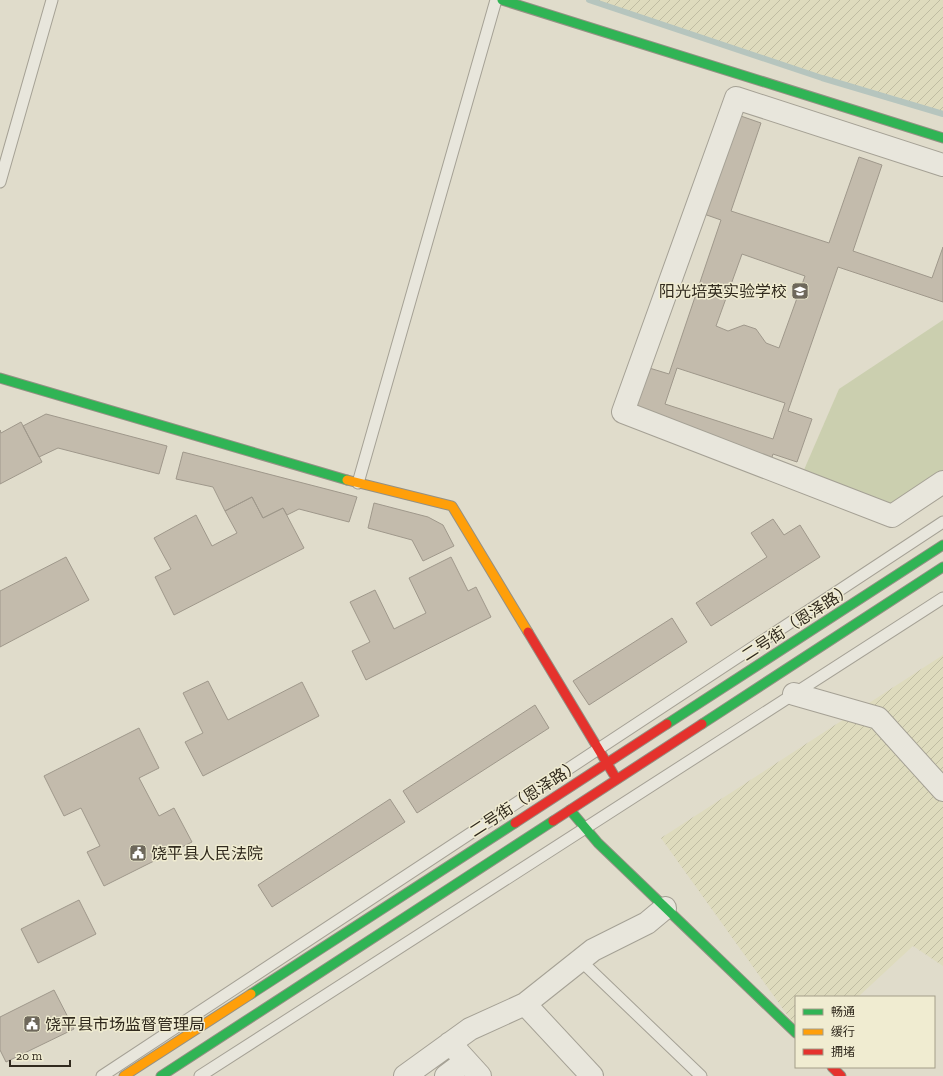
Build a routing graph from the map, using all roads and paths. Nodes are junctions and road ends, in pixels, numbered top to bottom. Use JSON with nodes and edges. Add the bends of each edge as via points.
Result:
{"nodes":[{"id":1,"x":52,"y":0,"type":"edge"},
{"id":2,"x":496,"y":0,"type":"edge"},
{"id":3,"x":502,"y":0,"type":"edge"},
{"id":4,"x":744,"y":75,"type":"junction"},
{"id":5,"x":736,"y":98,"type":"junction"},
{"id":6,"x":943,"y":138,"type":"edge"},
{"id":7,"x":943,"y":165,"type":"edge"},
{"id":8,"x":0,"y":182,"type":"edge"},
{"id":9,"x":0,"y":378,"type":"edge"},
{"id":10,"x":943,"y":482,"type":"edge"},
{"id":11,"x":358,"y":483,"type":"junction"},
{"id":12,"x":943,"y":522,"type":"edge"},
{"id":13,"x":943,"y":545,"type":"edge"},
{"id":14,"x":943,"y":567,"type":"edge"},
{"id":15,"x":943,"y":598,"type":"edge"},
{"id":16,"x":794,"y":694,"type":"junction"},
{"id":17,"x":599,"y":748,"type":"junction"},
{"id":18,"x":607,"y":763,"type":"junction"},
{"id":19,"x":616,"y":780,"type":"junction"},
{"id":20,"x":943,"y":790,"type":"edge"},
{"id":21,"x":570,"y":810,"type":"junction"},
{"id":22,"x":585,"y":828,"type":"junction"},
{"id":23,"x":665,"y":908,"type":"junction"},
{"id":24,"x":580,"y":960,"type":"junction"},
{"id":25,"x":525,"y":1004,"type":"junction"},
{"id":26,"x":795,"y":1032,"type":"edge"},
{"id":27,"x":450,"y":1043,"type":"junction"},
{"id":28,"x":473,"y":1068,"type":"edge"},
{"id":29,"x":833,"y":1068,"type":"edge"},
{"id":30,"x":102,"y":1076,"type":"edge"},
{"id":31,"x":124,"y":1076,"type":"edge"},
{"id":32,"x":161,"y":1076,"type":"edge"},
{"id":33,"x":200,"y":1076,"type":"edge"},
{"id":34,"x":406,"y":1076,"type":"edge"},
{"id":35,"x":446,"y":1076,"type":"edge"},
{"id":36,"x":592,"y":1076,"type":"edge"},
{"id":37,"x":701,"y":1076,"type":"edge"},
{"id":38,"x":841,"y":1076,"type":"edge"}],
"edges":[{"from":1,"to":8,"type":"lane"},
{"from":2,"to":11,"type":"lane"},
{"from":3,"to":4,"type":"main road"},
{"from":4,"to":5,"type":"street"},
{"from":4,"to":6,"type":"main road"},
{"from":5,"to":7,"type":"street"},
{"from":5,"to":10,"type":"street","via":[[623,412],[892,516]]},
{"from":9,"to":11,"type":"main road"},
{"from":11,"to":17,"type":"main road","via":[[452,506]]},
{"from":12,"to":17,"type":"lane"},
{"from":13,"to":18,"type":"main road","name":"二号街（恩泽路）"},
{"from":14,"to":19,"type":"main road","name":"二号街（恩泽路）"},
{"from":15,"to":16,"type":"lane"},
{"from":16,"to":20,"type":"street","via":[[878,718]]},
{"from":16,"to":22,"type":"lane"},
{"from":17,"to":18,"type":"main road"},
{"from":17,"to":30,"type":"lane"},
{"from":18,"to":19,"type":"main road"},
{"from":18,"to":31,"type":"main road","name":"二号街（恩泽路）"},
{"from":19,"to":21,"type":"main road","name":"二号街（恩泽路）"},
{"from":21,"to":22,"type":"main road"},
{"from":21,"to":32,"type":"main road","name":"二号街（恩泽路）"},
{"from":22,"to":23,"type":"main road"},
{"from":22,"to":33,"type":"lane"},
{"from":23,"to":24,"type":"street","via":[[647,923],[593,950]]},
{"from":23,"to":26,"type":"main road"},
{"from":24,"to":25,"type":"street"},
{"from":24,"to":37,"type":"lane"},
{"from":25,"to":27,"type":"street","via":[[470,1029]]},
{"from":25,"to":36,"type":"street"},
{"from":27,"to":28,"type":"street"},
{"from":27,"to":34,"type":"street"},
{"from":28,"to":35,"type":"street"},
{"from":29,"to":38,"type":"main road"}]}
